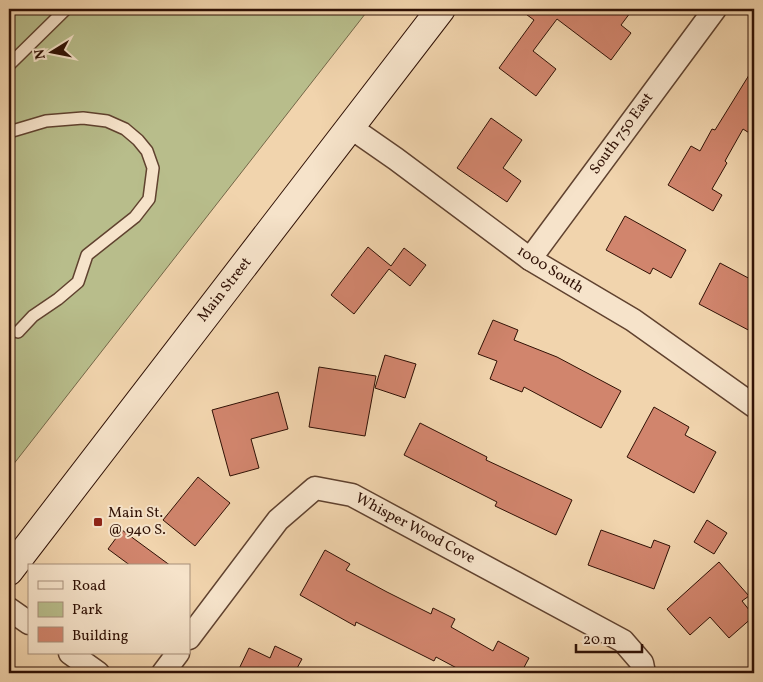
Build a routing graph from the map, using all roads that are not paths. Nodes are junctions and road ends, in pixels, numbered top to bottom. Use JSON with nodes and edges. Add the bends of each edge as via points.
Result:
{"nodes":[{"id":1,"x":66,"y":9,"type":"edge"},
{"id":2,"x":441,"y":9,"type":"edge"},
{"id":3,"x":715,"y":9,"type":"edge"},
{"id":4,"x":9,"y":65,"type":"edge"},
{"id":5,"x":350,"y":127,"type":"junction"},
{"id":6,"x":9,"y":132,"type":"edge"},
{"id":7,"x":530,"y":259,"type":"junction"},
{"id":8,"x":18,"y":332,"type":"dead end"},
{"id":9,"x":754,"y":406,"type":"edge"},
{"id":10,"x":9,"y":571,"type":"edge"},
{"id":11,"x":9,"y":609,"type":"edge"},
{"id":12,"x":28,"y":622,"type":"edge"},
{"id":13,"x":190,"y":637,"type":"edge"},
{"id":14,"x":71,"y":654,"type":"edge"},
{"id":15,"x":177,"y":654,"type":"edge"},
{"id":16,"x":98,"y":673,"type":"edge"},
{"id":17,"x":163,"y":673,"type":"edge"},
{"id":18,"x":644,"y":673,"type":"edge"}],
"edges":[{"from":1,"to":4,"type":"lane"},
{"from":2,"to":5,"type":"main road","name":"Main Street"},
{"from":3,"to":7,"type":"street","name":"South 750 East"},
{"from":5,"to":7,"type":"street","name":"1000 South"},
{"from":5,"to":10,"type":"main road","name":"Main Street"},
{"from":6,"to":8,"type":"lane","via":[[46,121],[83,118],[107,121],[125,129],[138,140],[147,151],[153,168],[149,199],[135,217],[87,255],[78,282],[33,316]]},
{"from":7,"to":9,"type":"street","name":"1000 South","via":[[633,320]]},
{"from":11,"to":12,"type":"street"},
{"from":13,"to":18,"type":"street","name":"Whisper Wood Cove","via":[[278,520],[315,488],[352,495],[623,640],[642,663]]},
{"from":14,"to":16,"type":"street"},
{"from":15,"to":17,"type":"street"}]}
